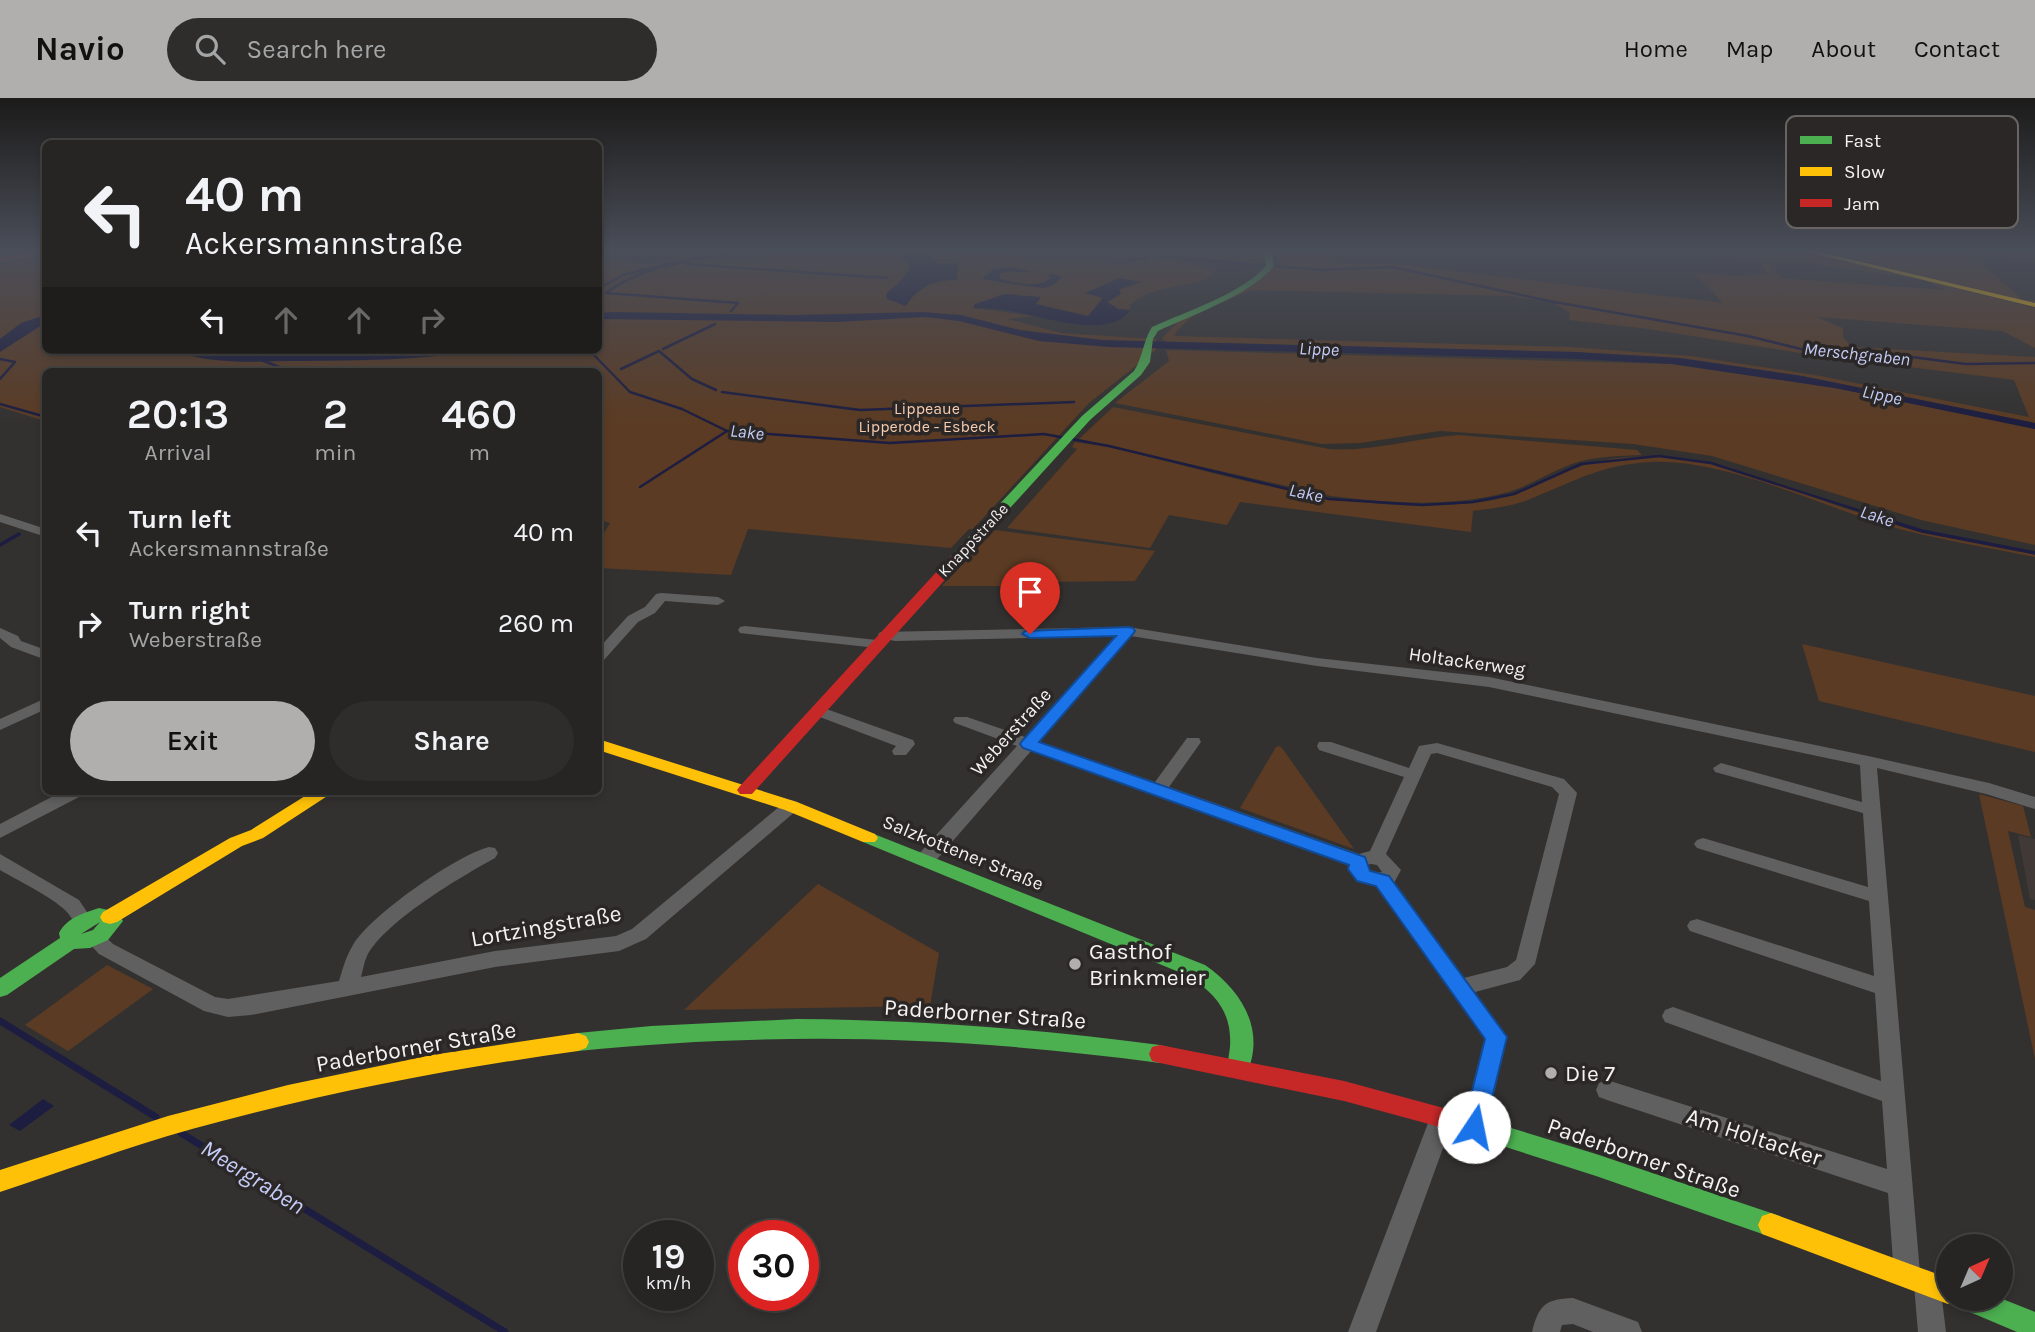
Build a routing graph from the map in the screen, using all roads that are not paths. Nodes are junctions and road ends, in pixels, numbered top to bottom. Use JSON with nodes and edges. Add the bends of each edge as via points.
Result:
{"nodes":[{"id":1,"x":1197,"y":308,"type":"edge"},
{"id":2,"x":0,"y":518,"type":"edge"},
{"id":3,"x":42,"y":532,"type":"edge"},
{"id":4,"x":718,"y":601,"type":"dead end"},
{"id":5,"x":745,"y":631,"type":"dead end"},
{"id":6,"x":1128,"y":631,"type":"junction"},
{"id":7,"x":0,"y":632,"type":"edge"},
{"id":8,"x":881,"y":640,"type":"junction"},
{"id":9,"x":16,"y":644,"type":"junction"},
{"id":10,"x":0,"y":651,"type":"edge"},
{"id":11,"x":42,"y":654,"type":"edge"},
{"id":12,"x":602,"y":654,"type":"edge"},
{"id":13,"x":42,"y":706,"type":"edge"},
{"id":14,"x":818,"y":711,"type":"junction"},
{"id":15,"x":961,"y":720,"type":"dead end"},
{"id":16,"x":0,"y":725,"type":"edge"},
{"id":17,"x":1193,"y":742,"type":"dead end"},
{"id":18,"x":1028,"y":744,"type":"junction"},
{"id":19,"x":602,"y":745,"type":"edge"},
{"id":20,"x":1325,"y":746,"type":"dead end"},
{"id":21,"x":900,"y":751,"type":"dead end"},
{"id":22,"x":1868,"y":761,"type":"junction"},
{"id":23,"x":1721,"y":768,"type":"dead end"},
{"id":24,"x":1414,"y":775,"type":"junction"},
{"id":25,"x":747,"y":790,"type":"junction"},
{"id":26,"x":1158,"y":790,"type":"junction"},
{"id":27,"x":70,"y":795,"type":"edge"},
{"id":28,"x":320,"y":795,"type":"edge"},
{"id":29,"x":2035,"y":803,"type":"edge"},
{"id":30,"x":791,"y":806,"type":"junction"},
{"id":31,"x":1872,"y":810,"type":"junction"},
{"id":32,"x":0,"y":832,"type":"edge"},
{"id":33,"x":1703,"y":844,"type":"dead end"},
{"id":34,"x":489,"y":853,"type":"dead end"},
{"id":35,"x":1368,"y":859,"type":"junction"},
{"id":36,"x":925,"y":860,"type":"junction"},
{"id":37,"x":0,"y":861,"type":"edge"},
{"id":38,"x":1878,"y":897,"type":"junction"},
{"id":39,"x":110,"y":916,"type":"junction"},
{"id":40,"x":83,"y":921,"type":"junction"},
{"id":41,"x":1697,"y":926,"type":"dead end"},
{"id":42,"x":95,"y":939,"type":"junction"},
{"id":43,"x":71,"y":941,"type":"junction"},
{"id":44,"x":348,"y":986,"type":"junction"},
{"id":45,"x":1460,"y":987,"type":"junction"},
{"id":46,"x":1885,"y":988,"type":"junction"},
{"id":47,"x":0,"y":989,"type":"edge"},
{"id":48,"x":1673,"y":1016,"type":"dead end"},
{"id":49,"x":1238,"y":1068,"type":"junction"},
{"id":50,"x":1607,"y":1090,"type":"dead end"},
{"id":51,"x":1893,"y":1095,"type":"junction"},
{"id":52,"x":1442,"y":1118,"type":"junction"},
{"id":53,"x":1474,"y":1127,"type":"junction"},
{"id":54,"x":0,"y":1181,"type":"edge"},
{"id":55,"x":1900,"y":1185,"type":"junction"},
{"id":56,"x":1927,"y":1283,"type":"edge"},
{"id":57,"x":1998,"y":1311,"type":"edge"},
{"id":58,"x":2035,"y":1326,"type":"edge"},
{"id":59,"x":1362,"y":1332,"type":"edge"},
{"id":60,"x":1546,"y":1332,"type":"edge"},
{"id":61,"x":1628,"y":1332,"type":"edge"},
{"id":62,"x":1932,"y":1332,"type":"edge"}],
"edges":[{"from":1,"to":8,"type":"main road","name":"Knappstraße","via":[[1160,324],[1136,375],[1066,439]]},
{"from":2,"to":3,"type":"street"},
{"from":4,"to":12,"type":"street","via":[[662,597],[633,619]]},
{"from":5,"to":8,"type":"street"},
{"from":6,"to":8,"type":"street","name":"Holtackerweg"},
{"from":6,"to":18,"type":"street","name":"Weberstraße"},
{"from":6,"to":22,"type":"street","name":"Holtackerweg","via":[[1317,662],[1489,682]]},
{"from":7,"to":9,"type":"street"},
{"from":8,"to":14,"type":"main road","name":"Knappstraße"},
{"from":9,"to":10,"type":"street"},
{"from":9,"to":11,"type":"street"},
{"from":13,"to":16,"type":"street"},
{"from":14,"to":21,"type":"street","via":[[907,744]]},
{"from":14,"to":25,"type":"main road","name":"Knappstraße"},
{"from":15,"to":18,"type":"street"},
{"from":17,"to":26,"type":"street"},
{"from":18,"to":26,"type":"street"},
{"from":18,"to":36,"type":"street","name":"Weberstraße"},
{"from":19,"to":25,"type":"main road","name":"Salzkottener Straße"},
{"from":20,"to":24,"type":"street"},
{"from":22,"to":29,"type":"street","name":"Holtackerweg"},
{"from":22,"to":31,"type":"street"},
{"from":23,"to":31,"type":"street"},
{"from":24,"to":35,"type":"street"},
{"from":24,"to":45,"type":"street","via":[[1425,750],[1437,748],[1558,783],[1569,793],[1525,964],[1513,974]]},
{"from":25,"to":30,"type":"main road","name":"Salzkottener Straße"},
{"from":26,"to":35,"type":"street"},
{"from":27,"to":32,"type":"street"},
{"from":28,"to":39,"type":"main road"},
{"from":30,"to":36,"type":"main road","name":"Salzkottener Straße"},
{"from":30,"to":44,"type":"street","name":"Lortzingstraße","via":[[630,940]]},
{"from":31,"to":38,"type":"street"},
{"from":33,"to":38,"type":"street"},
{"from":34,"to":44,"type":"street","via":[[459,868],[378,930],[360,949]]},
{"from":35,"to":45,"type":"street","via":[[1388,864],[1392,870],[1389,878],[1382,880]]},
{"from":36,"to":49,"type":"main road","name":"Salzkottener Straße","via":[[1221,984],[1233,999],[1243,1032]]},
{"from":37,"to":40,"type":"street","via":[[72,905]]},
{"from":38,"to":46,"type":"street"},
{"from":39,"to":40,"type":"main road"},
{"from":39,"to":42,"type":"main road","via":[[112,926]]},
{"from":40,"to":43,"type":"main road","via":[[69,933]]},
{"from":41,"to":46,"type":"street"},
{"from":42,"to":43,"type":"main road"},
{"from":42,"to":44,"type":"street","name":"Lortzingstraße","via":[[211,1005],[251,1006]]},
{"from":43,"to":47,"type":"main road"},
{"from":45,"to":53,"type":"street","via":[[1496,1037]]},
{"from":46,"to":51,"type":"street"},
{"from":48,"to":51,"type":"street"},
{"from":49,"to":52,"type":"main road","name":"Paderborner Straße"},
{"from":49,"to":54,"type":"main road","name":"Paderborner Straße","via":[[1091,1043],[972,1031],[810,1027],[669,1033],[440,1063],[312,1089],[192,1119]]},
{"from":50,"to":55,"type":"street","name":"Am Holtacker"},
{"from":51,"to":55,"type":"street"},
{"from":52,"to":53,"type":"main road","name":"Paderborner Straße"},
{"from":52,"to":59,"type":"street"},
{"from":53,"to":56,"type":"main road","name":"Paderborner Straße","via":[[1682,1193]]},
{"from":55,"to":56,"type":"street"},
{"from":56,"to":62,"type":"street"},
{"from":57,"to":58,"type":"main road"},
{"from":60,"to":61,"type":"street","via":[[1549,1319],[1557,1312],[1573,1311]]}]}
